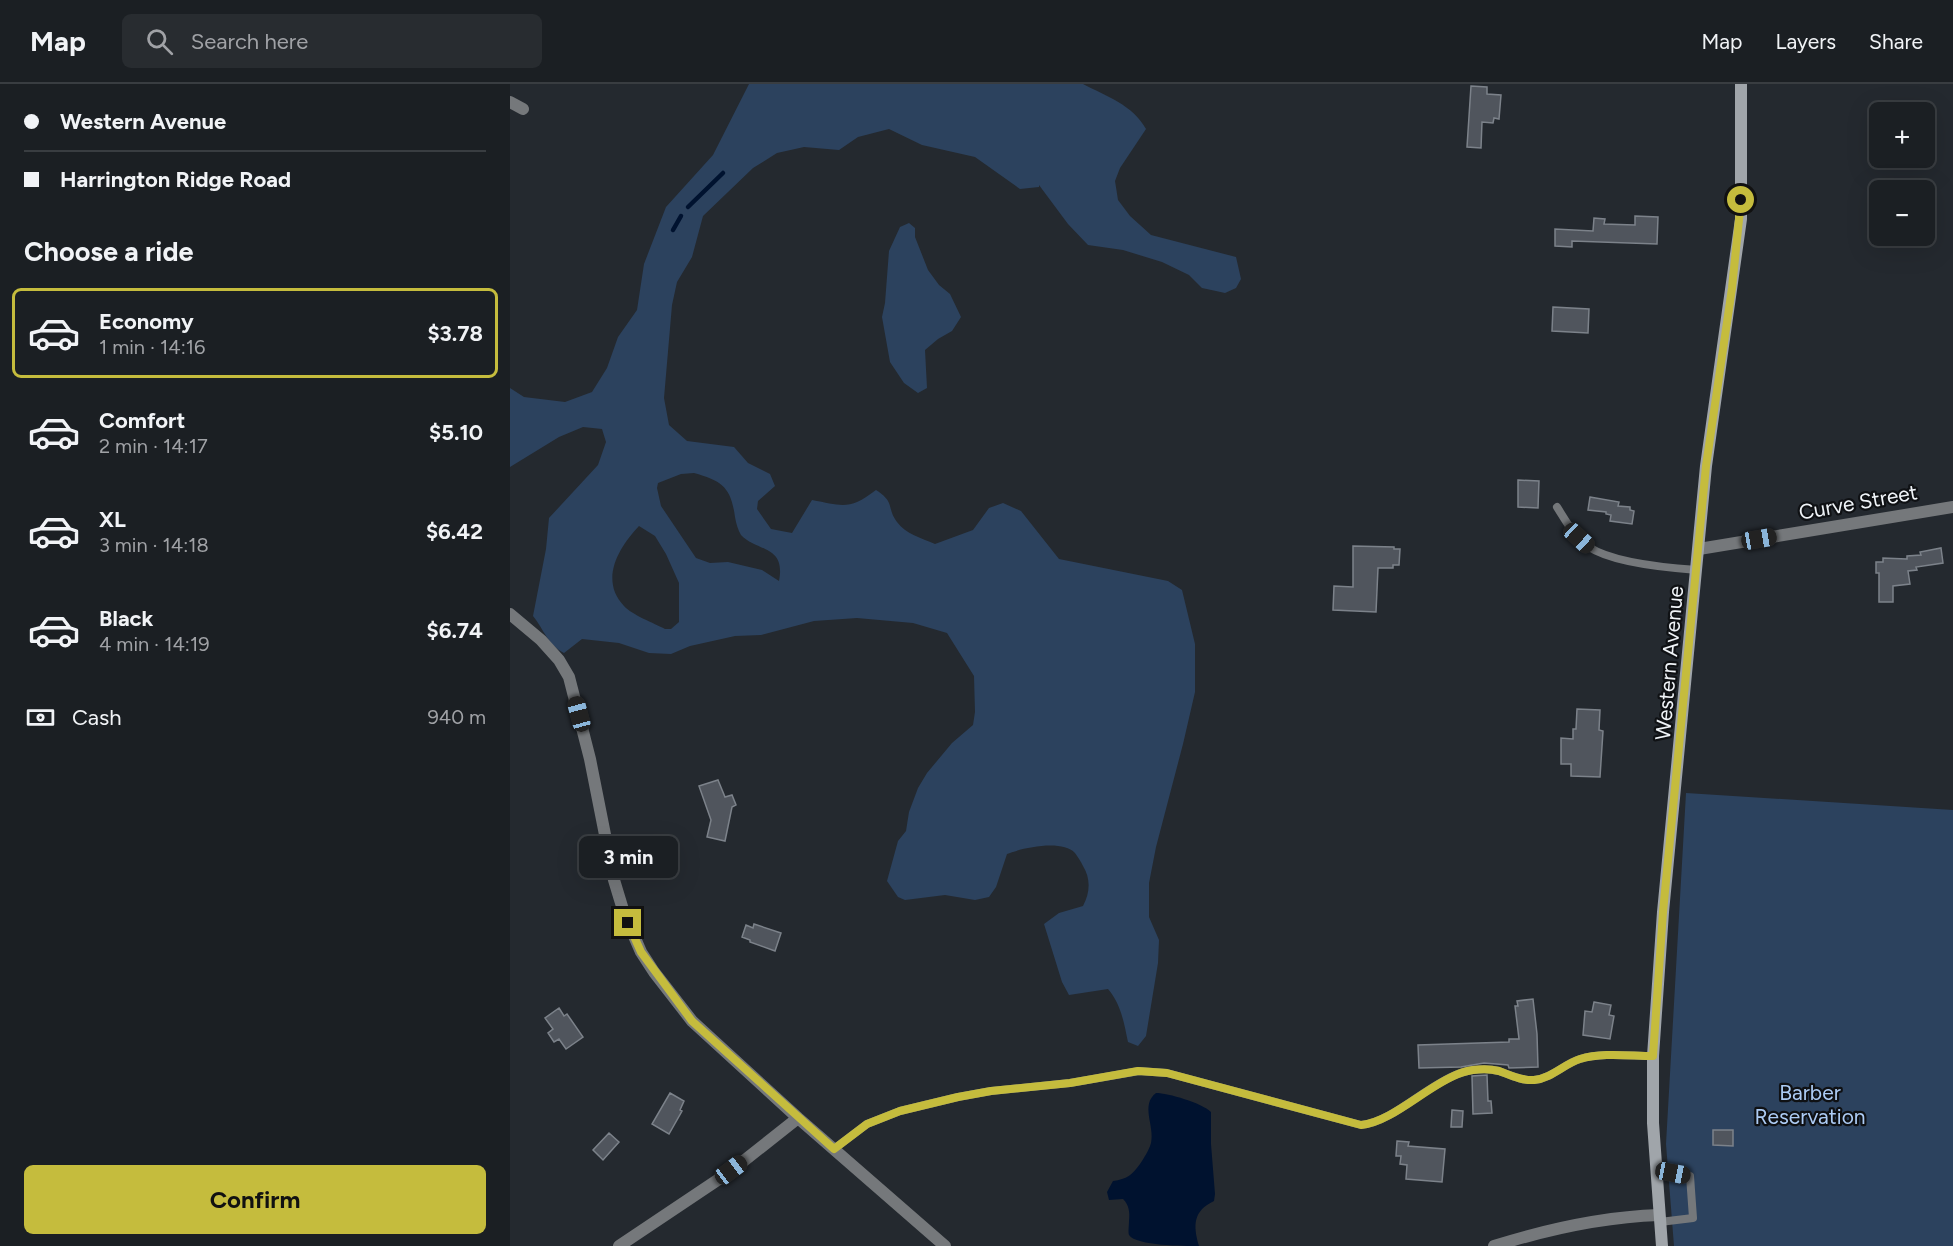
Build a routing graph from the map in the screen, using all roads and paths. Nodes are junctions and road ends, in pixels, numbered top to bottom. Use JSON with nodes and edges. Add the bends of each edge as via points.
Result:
{"nodes":[{"id":1,"x":1741,"y":84,"type":"edge"},
{"id":2,"x":510,"y":102,"type":"edge"},
{"id":3,"x":523,"y":109,"type":"dead end"},
{"id":4,"x":1557,"y":507,"type":"dead end"},
{"id":5,"x":1953,"y":507,"type":"edge"},
{"id":6,"x":1699,"y":549,"type":"junction"},
{"id":7,"x":1697,"y":570,"type":"junction"},
{"id":8,"x":510,"y":614,"type":"edge"},
{"id":9,"x":1653,"y":1056,"type":"junction"},
{"id":10,"x":798,"y":1118,"type":"junction"},
{"id":11,"x":834,"y":1149,"type":"junction"},
{"id":12,"x":1656,"y":1170,"type":"junction"},
{"id":13,"x":1659,"y":1218,"type":"junction"},
{"id":14,"x":619,"y":1246,"type":"edge"},
{"id":15,"x":945,"y":1246,"type":"edge"},
{"id":16,"x":1494,"y":1246,"type":"edge"},
{"id":17,"x":1662,"y":1246,"type":"edge"}],
"edges":[{"from":1,"to":6,"type":"street","name":"Western Avenue","via":[[1741,219],[1706,466]]},
{"from":2,"to":3,"type":"street"},
{"from":4,"to":7,"type":"lane","via":[[1589,548],[1628,561]]},
{"from":5,"to":6,"type":"street","name":"Curve Street"},
{"from":6,"to":7,"type":"street","name":"Western Avenue"},
{"from":7,"to":9,"type":"street","name":"Western Avenue","via":[[1663,912]]},
{"from":8,"to":10,"type":"street","via":[[541,640],[569,677],[614,880],[641,952],[692,1021]]},
{"from":9,"to":11,"type":"lane","via":[[1600,1055],[1579,1059],[1548,1077],[1534,1080],[1496,1070],[1459,1073],[1380,1119],[1361,1125],[1167,1073],[1138,1071],[991,1091],[900,1111],[867,1124]]},
{"from":9,"to":12,"type":"street","name":"Western Avenue"},
{"from":10,"to":11,"type":"street"},
{"from":10,"to":14,"type":"street","via":[[731,1170]]},
{"from":11,"to":15,"type":"street"},
{"from":12,"to":13,"type":"street","name":"Western Avenue"},
{"from":12,"to":13,"type":"lane","via":[[1690,1176],[1693,1218]]},
{"from":13,"to":16,"type":"street","via":[[1626,1216],[1582,1223]]},
{"from":13,"to":17,"type":"street","name":"Western Avenue"}]}
